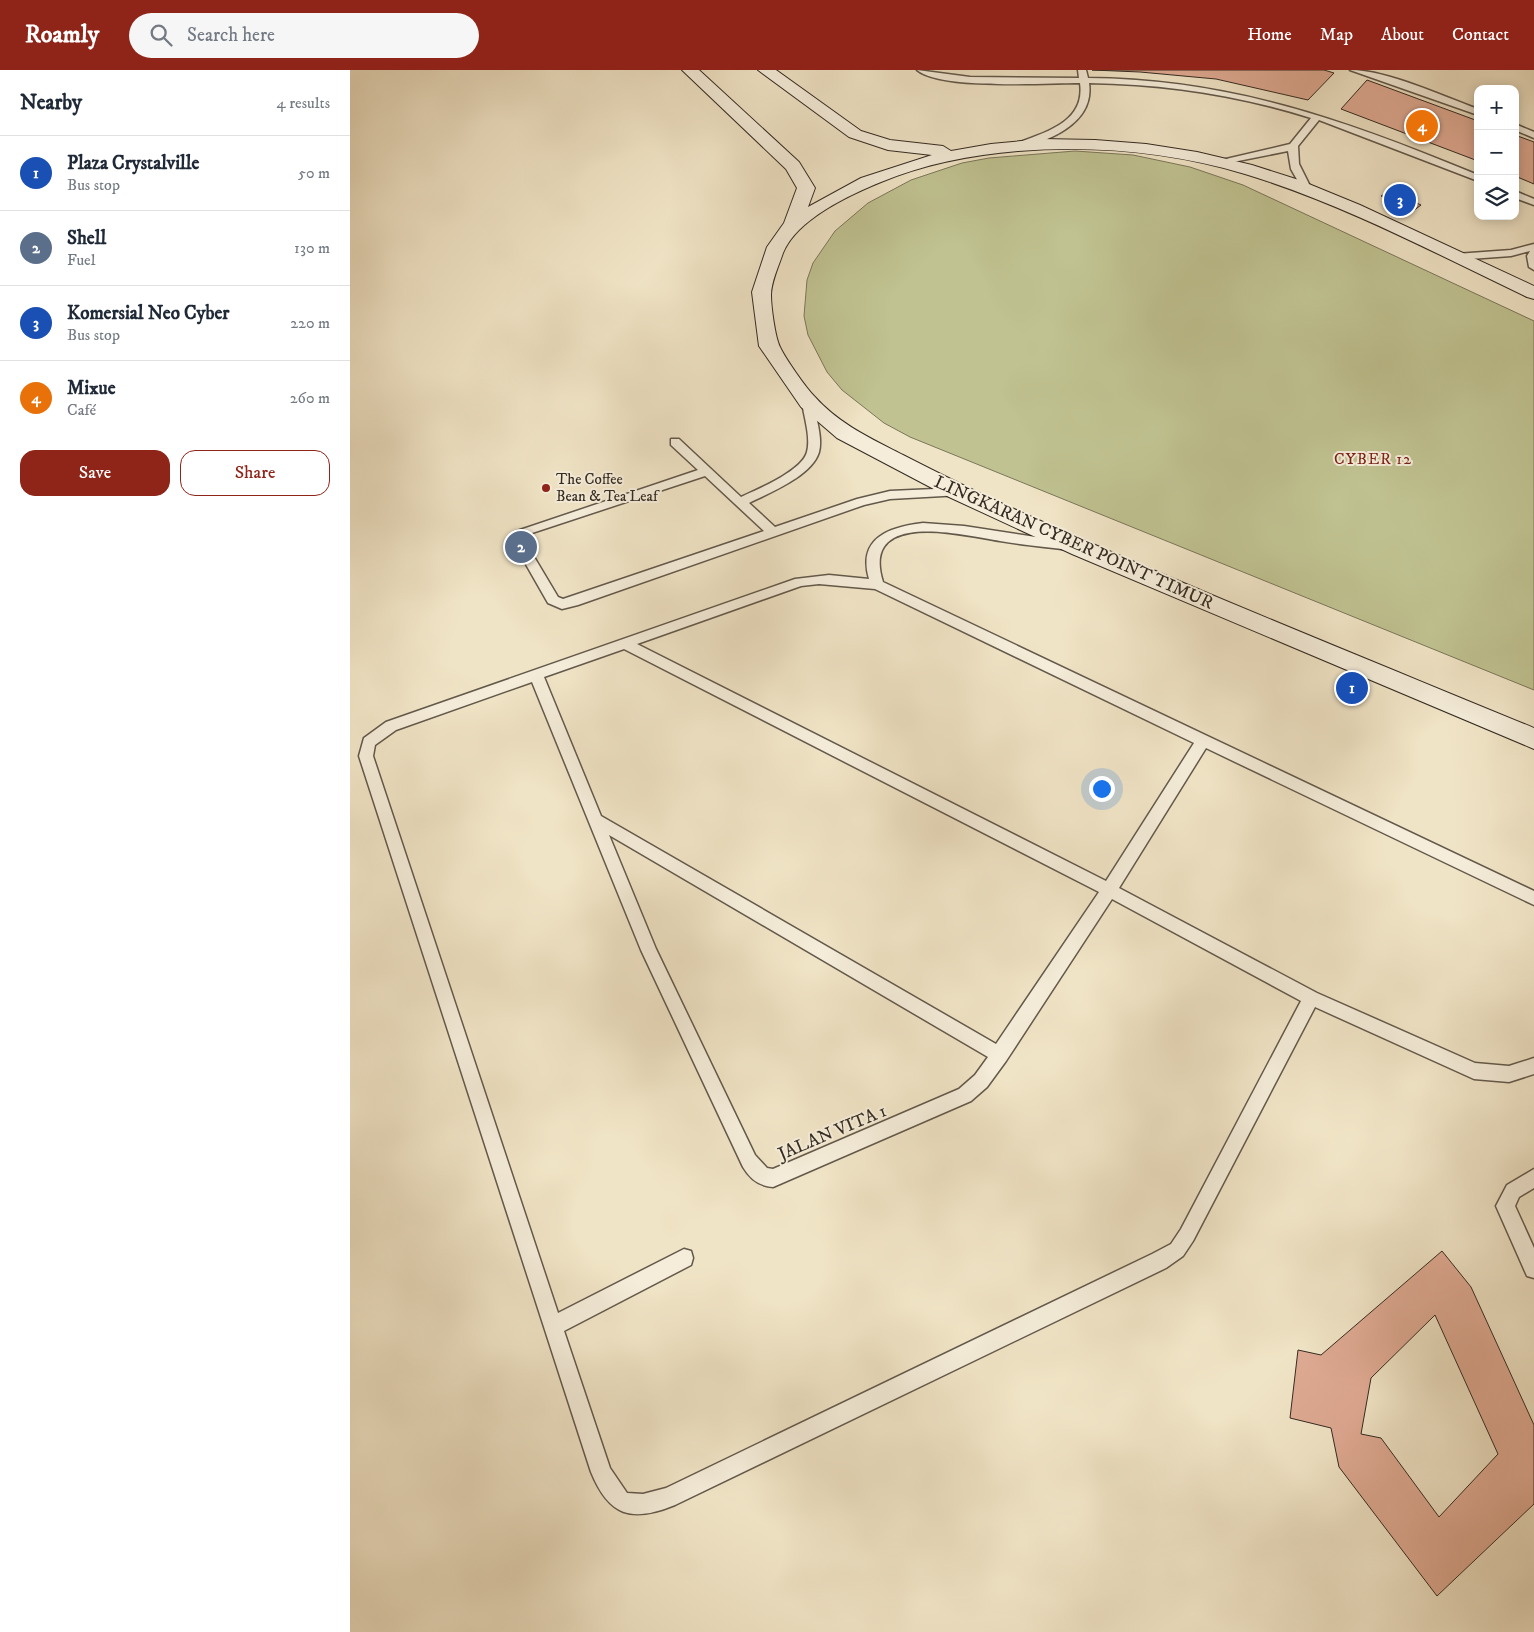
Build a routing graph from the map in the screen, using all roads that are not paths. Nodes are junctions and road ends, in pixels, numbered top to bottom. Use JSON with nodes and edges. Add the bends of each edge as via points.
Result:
{"nodes":[{"id":1,"x":690,"y":70,"type":"edge"},
{"id":2,"x":766,"y":70,"type":"edge"},
{"id":3,"x":921,"y":70,"type":"edge"},
{"id":4,"x":1082,"y":70,"type":"edge"},
{"id":5,"x":1354,"y":70,"type":"edge"},
{"id":6,"x":1084,"y":81,"type":"junction"},
{"id":7,"x":1474,"y":111,"type":"edge"},
{"id":8,"x":1317,"y":117,"type":"junction"},
{"id":9,"x":1519,"y":129,"type":"edge"},
{"id":10,"x":1534,"y":135,"type":"edge"},
{"id":11,"x":1293,"y":146,"type":"junction"},
{"id":12,"x":1016,"y":147,"type":"junction"},
{"id":13,"x":974,"y":153,"type":"junction"},
{"id":14,"x":1218,"y":162,"type":"junction"},
{"id":15,"x":1474,"y":176,"type":"edge"},
{"id":16,"x":1307,"y":190,"type":"junction"},
{"id":17,"x":1519,"y":196,"type":"edge"},
{"id":18,"x":1534,"y":202,"type":"edge"},
{"id":19,"x":793,"y":224,"type":"junction"},
{"id":20,"x":1534,"y":247,"type":"edge"},
{"id":21,"x":1534,"y":252,"type":"edge"},
{"id":22,"x":1456,"y":257,"type":"junction"},
{"id":23,"x":1534,"y":267,"type":"edge"},
{"id":24,"x":1534,"y":293,"type":"edge"},
{"id":25,"x":808,"y":402,"type":"junction"},
{"id":26,"x":675,"y":442,"type":"dead end"},
{"id":27,"x":705,"y":472,"type":"junction"},
{"id":28,"x":957,"y":492,"type":"junction"},
{"id":29,"x":739,"y":503,"type":"junction"},
{"id":30,"x":772,"y":532,"type":"junction"},
{"id":31,"x":1080,"y":548,"type":"junction"},
{"id":32,"x":877,"y":585,"type":"junction"},
{"id":33,"x":625,"y":644,"type":"junction"},
{"id":34,"x":536,"y":674,"type":"junction"},
{"id":35,"x":1534,"y":739,"type":"edge"},
{"id":36,"x":1203,"y":741,"type":"junction"},
{"id":37,"x":595,"y":820,"type":"junction"},
{"id":38,"x":1108,"y":890,"type":"junction"},
{"id":39,"x":1534,"y":898,"type":"edge"},
{"id":40,"x":1311,"y":998,"type":"junction"},
{"id":41,"x":1000,"y":1055,"type":"junction"},
{"id":42,"x":1534,"y":1066,"type":"edge"},
{"id":43,"x":1534,"y":1178,"type":"edge"},
{"id":44,"x":684,"y":1258,"type":"dead end"},
{"id":45,"x":1534,"y":1269,"type":"edge"},
{"id":46,"x":554,"y":1326,"type":"junction"}],
"edges":[{"from":1,"to":19,"type":"main road","via":[[794,166],[806,188]]},
{"from":2,"to":13,"type":"main road","via":[[855,134],[888,145]]},
{"from":3,"to":6,"type":"lane","via":[[974,80]]},
{"from":4,"to":6,"type":"lane"},
{"from":5,"to":7,"type":"lane"},
{"from":6,"to":8,"type":"lane","via":[[1192,88],[1237,95]]},
{"from":6,"to":12,"type":"lane","via":[[1086,99],[1077,117]]},
{"from":8,"to":11,"type":"lane"},
{"from":8,"to":15,"type":"lane","via":[[1393,143]]},
{"from":9,"to":10,"type":"lane"},
{"from":11,"to":14,"type":"lane"},
{"from":11,"to":16,"type":"lane","via":[[1293,166]]},
{"from":12,"to":13,"type":"main road"},
{"from":12,"to":14,"type":"main road","via":[[1053,143],[1094,144]]},
{"from":13,"to":19,"type":"main road","via":[[893,171],[830,200]]},
{"from":14,"to":16,"type":"main road"},
{"from":16,"to":22,"type":"main road"},
{"from":17,"to":18,"type":"lane"},
{"from":19,"to":25,"type":"main road","name":"LINGKARAN CYBER POINT TIMUR","via":[[776,246],[761,292],[769,346]]},
{"from":20,"to":22,"type":"lane","via":[[1510,253]]},
{"from":21,"to":23,"type":"lane"},
{"from":22,"to":24,"type":"main road"},
{"from":25,"to":28,"type":"main road","name":"LINGKARAN CYBER POINT TIMUR","via":[[844,433]]},
{"from":25,"to":29,"type":"lane","via":[[813,452],[808,461],[790,476]]},
{"from":26,"to":27,"type":"lane"},
{"from":27,"to":29,"type":"lane"},
{"from":27,"to":30,"type":"lane","via":[[525,531],[518,535],[518,540],[553,600],[562,604]]},
{"from":28,"to":30,"type":"lane","via":[[890,495],[836,509]]},
{"from":28,"to":31,"type":"main road","name":"LINGKARAN CYBER POINT TIMUR"},
{"from":29,"to":30,"type":"lane"},
{"from":31,"to":32,"type":"lane","via":[[940,527],[907,529],[880,542],[872,563]]},
{"from":31,"to":35,"type":"main road","name":"LINGKARAN CYBER POINT TIMUR"},
{"from":32,"to":33,"type":"lane","via":[[829,578],[800,582]]},
{"from":32,"to":36,"type":"lane"},
{"from":33,"to":34,"type":"lane"},
{"from":33,"to":38,"type":"lane"},
{"from":34,"to":37,"type":"lane"},
{"from":34,"to":46,"type":"lane","via":[[391,726],[369,742],[366,756]]},
{"from":36,"to":38,"type":"lane","name":"JALAN VITA 1"},
{"from":36,"to":39,"type":"lane"},
{"from":37,"to":41,"type":"lane"},
{"from":37,"to":41,"type":"lane","name":"JALAN VITA 1","via":[[650,950],[749,1161],[765,1178],[782,1176],[965,1095],[981,1081]]},
{"from":38,"to":40,"type":"lane"},
{"from":38,"to":41,"type":"lane","name":"JALAN VITA 1"},
{"from":40,"to":42,"type":"lane","via":[[1474,1071],[1509,1074]]},
{"from":40,"to":46,"type":"lane","via":[[1177,1250],[668,1498],[627,1506],[617,1500],[601,1472]]},
{"from":43,"to":45,"type":"lane","via":[[1513,1191],[1505,1206]]},
{"from":44,"to":46,"type":"lane"}]}
